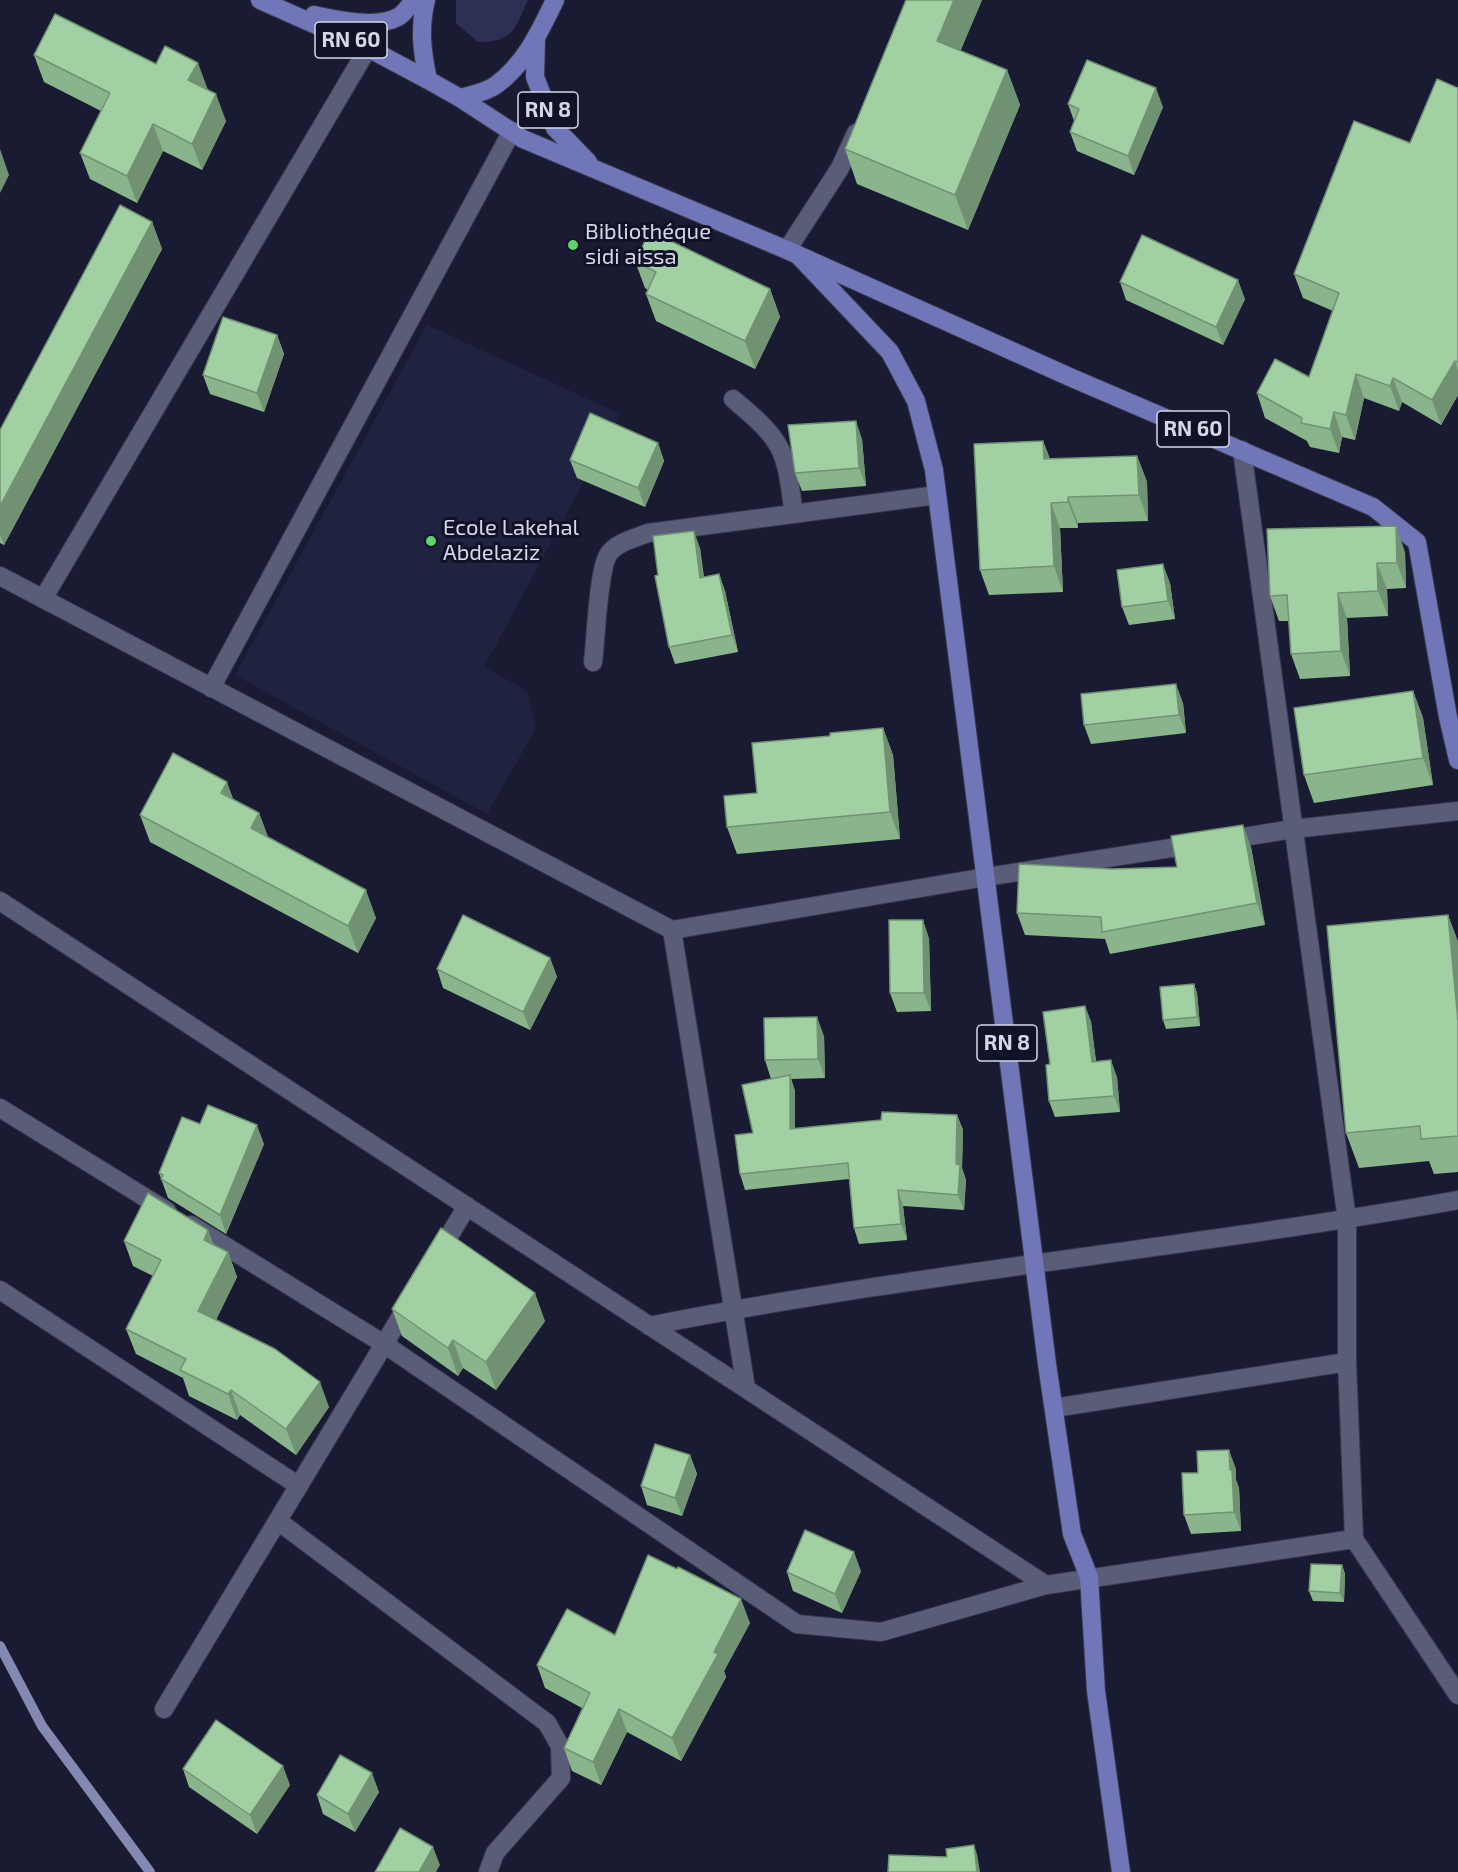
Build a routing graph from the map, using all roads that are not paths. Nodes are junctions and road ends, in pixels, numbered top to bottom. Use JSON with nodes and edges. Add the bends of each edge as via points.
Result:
{"nodes":[{"id":1,"x":414,"y":0,"type":"edge"},
{"id":2,"x":426,"y":0,"type":"edge"},
{"id":3,"x":555,"y":0,"type":"edge"},
{"id":4,"x":266,"y":2,"type":"edge"},
{"id":5,"x":536,"y":38,"type":"junction"},
{"id":6,"x":368,"y":48,"type":"junction"},
{"id":7,"x":428,"y":80,"type":"junction"},
{"id":8,"x":460,"y":98,"type":"junction"},
{"id":9,"x":864,"y":115,"type":"edge"},
{"id":10,"x":512,"y":131,"type":"junction"},
{"id":11,"x":594,"y":168,"type":"junction"},
{"id":12,"x":793,"y":253,"type":"junction"},
{"id":13,"x":733,"y":399,"type":"dead end"},
{"id":14,"x":1242,"y":450,"type":"junction"},
{"id":15,"x":937,"y":495,"type":"junction"},
{"id":16,"x":794,"y":514,"type":"junction"},
{"id":17,"x":0,"y":576,"type":"edge"},
{"id":18,"x":43,"y":599,"type":"junction"},
{"id":19,"x":593,"y":662,"type":"dead end"},
{"id":20,"x":211,"y":688,"type":"junction"},
{"id":21,"x":1453,"y":724,"type":"edge"},
{"id":22,"x":1458,"y":760,"type":"edge"},
{"id":23,"x":1458,"y":811,"type":"edge"},
{"id":24,"x":1293,"y":829,"type":"junction"},
{"id":25,"x":986,"y":877,"type":"junction"},
{"id":26,"x":0,"y":900,"type":"edge"},
{"id":27,"x":672,"y":930,"type":"junction"},
{"id":28,"x":0,"y":1108,"type":"edge"},
{"id":29,"x":1458,"y":1200,"type":"edge"},
{"id":30,"x":467,"y":1206,"type":"junction"},
{"id":31,"x":1347,"y":1220,"type":"junction"},
{"id":32,"x":1035,"y":1263,"type":"junction"},
{"id":33,"x":0,"y":1290,"type":"edge"},
{"id":34,"x":733,"y":1309,"type":"junction"},
{"id":35,"x":650,"y":1326,"type":"junction"},
{"id":36,"x":384,"y":1344,"type":"junction"},
{"id":37,"x":1347,"y":1362,"type":"junction"},
{"id":38,"x":746,"y":1388,"type":"junction"},
{"id":39,"x":1053,"y":1408,"type":"junction"},
{"id":40,"x":298,"y":1486,"type":"junction"},
{"id":41,"x":278,"y":1521,"type":"junction"},
{"id":42,"x":1354,"y":1539,"type":"junction"},
{"id":43,"x":1089,"y":1578,"type":"junction"},
{"id":44,"x":1046,"y":1585,"type":"junction"},
{"id":45,"x":1458,"y":1695,"type":"edge"},
{"id":46,"x":164,"y":1709,"type":"dead end"},
{"id":47,"x":488,"y":1872,"type":"edge"},
{"id":48,"x":1121,"y":1872,"type":"edge"}],
"edges":[{"from":1,"to":4,"type":"main road","number":"RN 60","via":[[398,17],[370,24]]},
{"from":2,"to":7,"type":"main road","via":[[421,47]]},
{"from":3,"to":5,"type":"main road"},
{"from":4,"to":6,"type":"main road","number":"RN 60"},
{"from":5,"to":8,"type":"main road","via":[[518,65],[495,87]]},
{"from":5,"to":11,"type":"main road","number":"RN 8","via":[[535,77],[555,128]]},
{"from":6,"to":7,"type":"main road","number":"RN 60"},
{"from":6,"to":18,"type":"street"},
{"from":7,"to":8,"type":"main road"},
{"from":8,"to":10,"type":"main road"},
{"from":9,"to":12,"type":"street"},
{"from":10,"to":11,"type":"main road"},
{"from":10,"to":20,"type":"street"},
{"from":11,"to":12,"type":"main road","number":"RN 8"},
{"from":12,"to":14,"type":"main road","number":"RN 60"},
{"from":12,"to":15,"type":"main road","number":"RN 8","via":[[890,352],[916,401]]},
{"from":13,"to":16,"type":"street","via":[[778,444]]},
{"from":14,"to":21,"type":"main road","number":"RN 60","via":[[1373,507],[1417,542]]},
{"from":14,"to":24,"type":"street"},
{"from":15,"to":16,"type":"street"},
{"from":15,"to":25,"type":"main road","number":"RN 8"},
{"from":16,"to":19,"type":"street","via":[[648,533],[622,543],[608,555],[603,574]]},
{"from":17,"to":18,"type":"street"},
{"from":18,"to":20,"type":"street"},
{"from":20,"to":27,"type":"street"},
{"from":21,"to":22,"type":"main road"},
{"from":23,"to":24,"type":"street"},
{"from":24,"to":25,"type":"street"},
{"from":24,"to":31,"type":"street"},
{"from":25,"to":27,"type":"street"},
{"from":25,"to":32,"type":"main road","number":"RN 8"},
{"from":26,"to":30,"type":"street"},
{"from":27,"to":34,"type":"street"},
{"from":28,"to":36,"type":"street"},
{"from":29,"to":31,"type":"street"},
{"from":30,"to":35,"type":"street"},
{"from":30,"to":36,"type":"street"},
{"from":31,"to":32,"type":"street"},
{"from":31,"to":37,"type":"street"},
{"from":32,"to":34,"type":"street"},
{"from":32,"to":39,"type":"main road","number":"RN 8"},
{"from":33,"to":40,"type":"street"},
{"from":34,"to":35,"type":"street"},
{"from":34,"to":38,"type":"street"},
{"from":35,"to":38,"type":"street"},
{"from":36,"to":40,"type":"street"},
{"from":36,"to":44,"type":"street","via":[[797,1624],[881,1632]]},
{"from":37,"to":39,"type":"street"},
{"from":37,"to":42,"type":"street"},
{"from":38,"to":44,"type":"street"},
{"from":39,"to":43,"type":"main road","number":"RN 8","via":[[1072,1534]]},
{"from":40,"to":41,"type":"street"},
{"from":41,"to":46,"type":"street"},
{"from":41,"to":47,"type":"street","via":[[547,1723],[560,1746],[561,1778],[495,1853]]},
{"from":42,"to":43,"type":"street"},
{"from":42,"to":45,"type":"street"},
{"from":43,"to":44,"type":"street"},
{"from":43,"to":48,"type":"main road","number":"RN 8","via":[[1096,1691]]}]}
